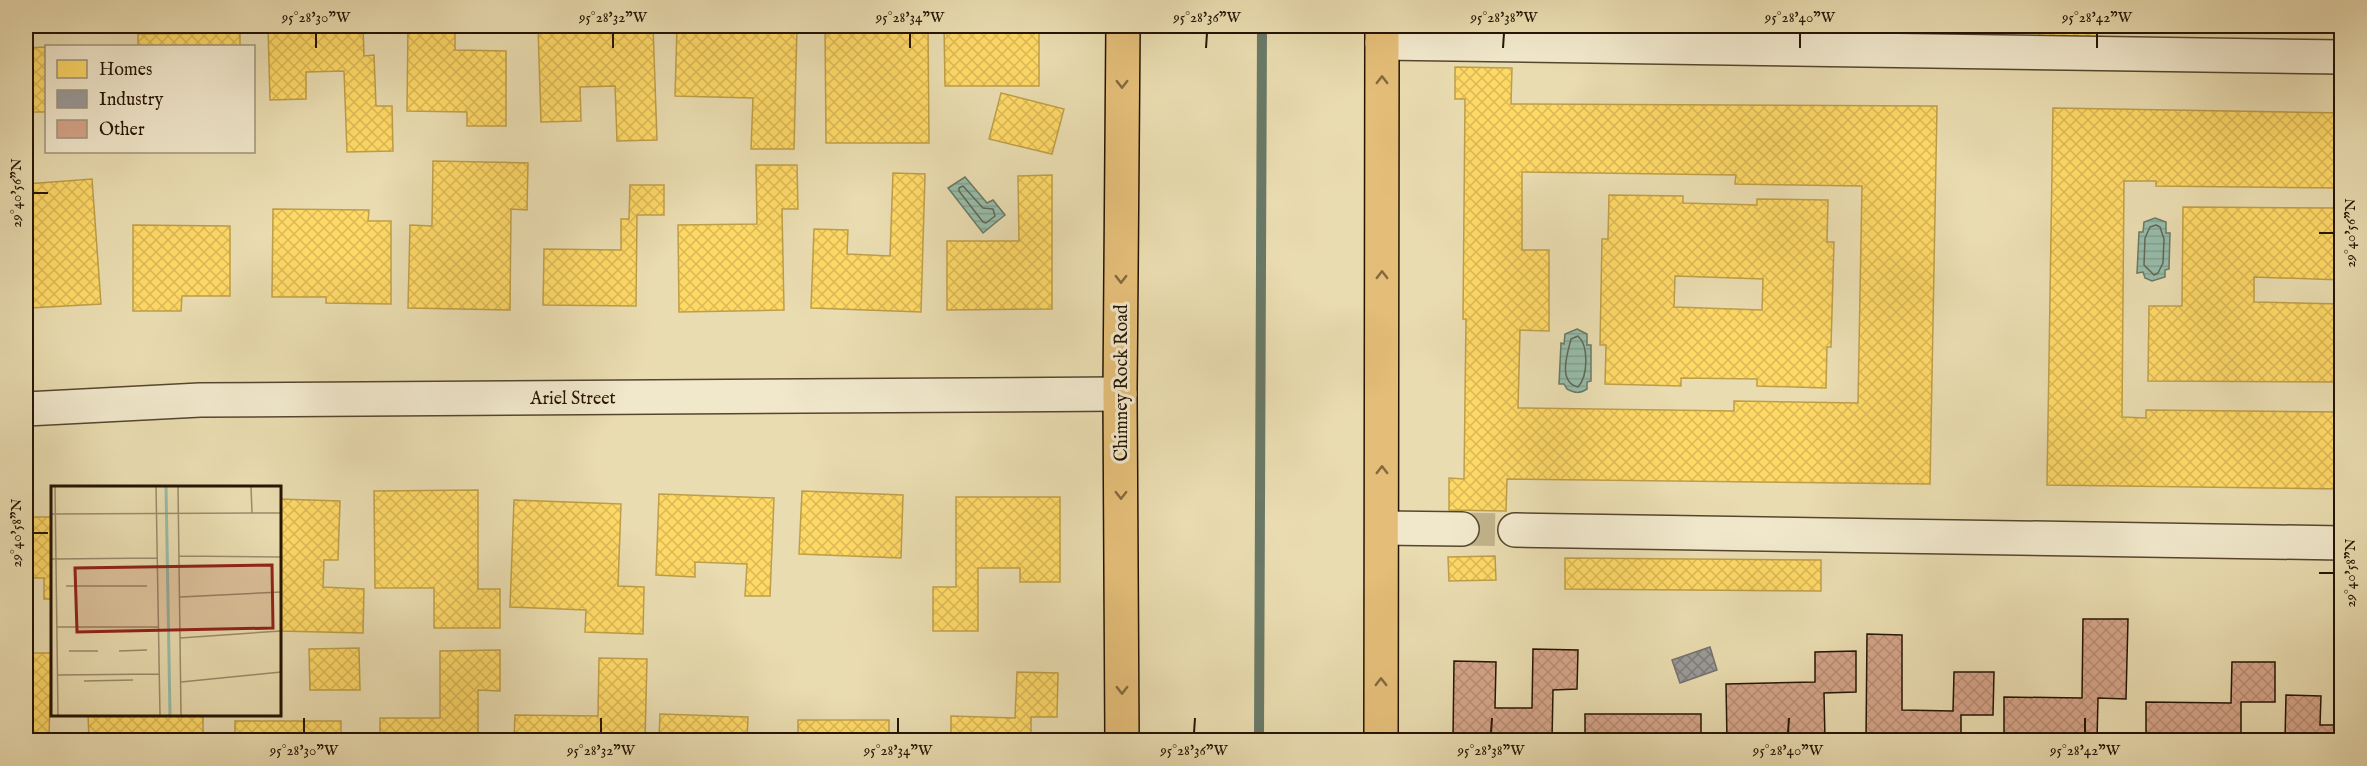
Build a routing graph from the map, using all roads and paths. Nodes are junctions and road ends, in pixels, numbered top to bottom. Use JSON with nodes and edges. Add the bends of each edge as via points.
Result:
{"nodes":[{"id":1,"x":1123,"y":26,"type":"edge"},
{"id":2,"x":1382,"y":34,"type":"edge"},
{"id":3,"x":2342,"y":57,"type":"edge"},
{"id":4,"x":1120,"y":394,"type":"junction"},
{"id":5,"x":26,"y":409,"type":"edge"},
{"id":6,"x":1382,"y":528,"type":"junction"},
{"id":7,"x":1462,"y":530,"type":"tunnel mouth"},
{"id":8,"x":1515,"y":530,"type":"tunnel mouth"},
{"id":9,"x":2342,"y":543,"type":"edge"},
{"id":10,"x":1122,"y":741,"type":"edge"},
{"id":11,"x":1381,"y":741,"type":"edge"}],
"edges":[{"from":1,"to":4,"type":"main road","name":"Chimney Rock Road","one_way":true},
{"from":2,"to":3,"type":"street"},
{"from":6,"to":2,"type":"main road","one_way":true},
{"from":4,"to":5,"type":"street","name":"Ariel Street","via":[[200,400]]},
{"from":4,"to":10,"type":"main road","name":"Chimney Rock Road","one_way":true},
{"from":6,"to":7,"type":"street"},
{"from":11,"to":6,"type":"main road","one_way":true},
{"from":8,"to":9,"type":"street"}]}
